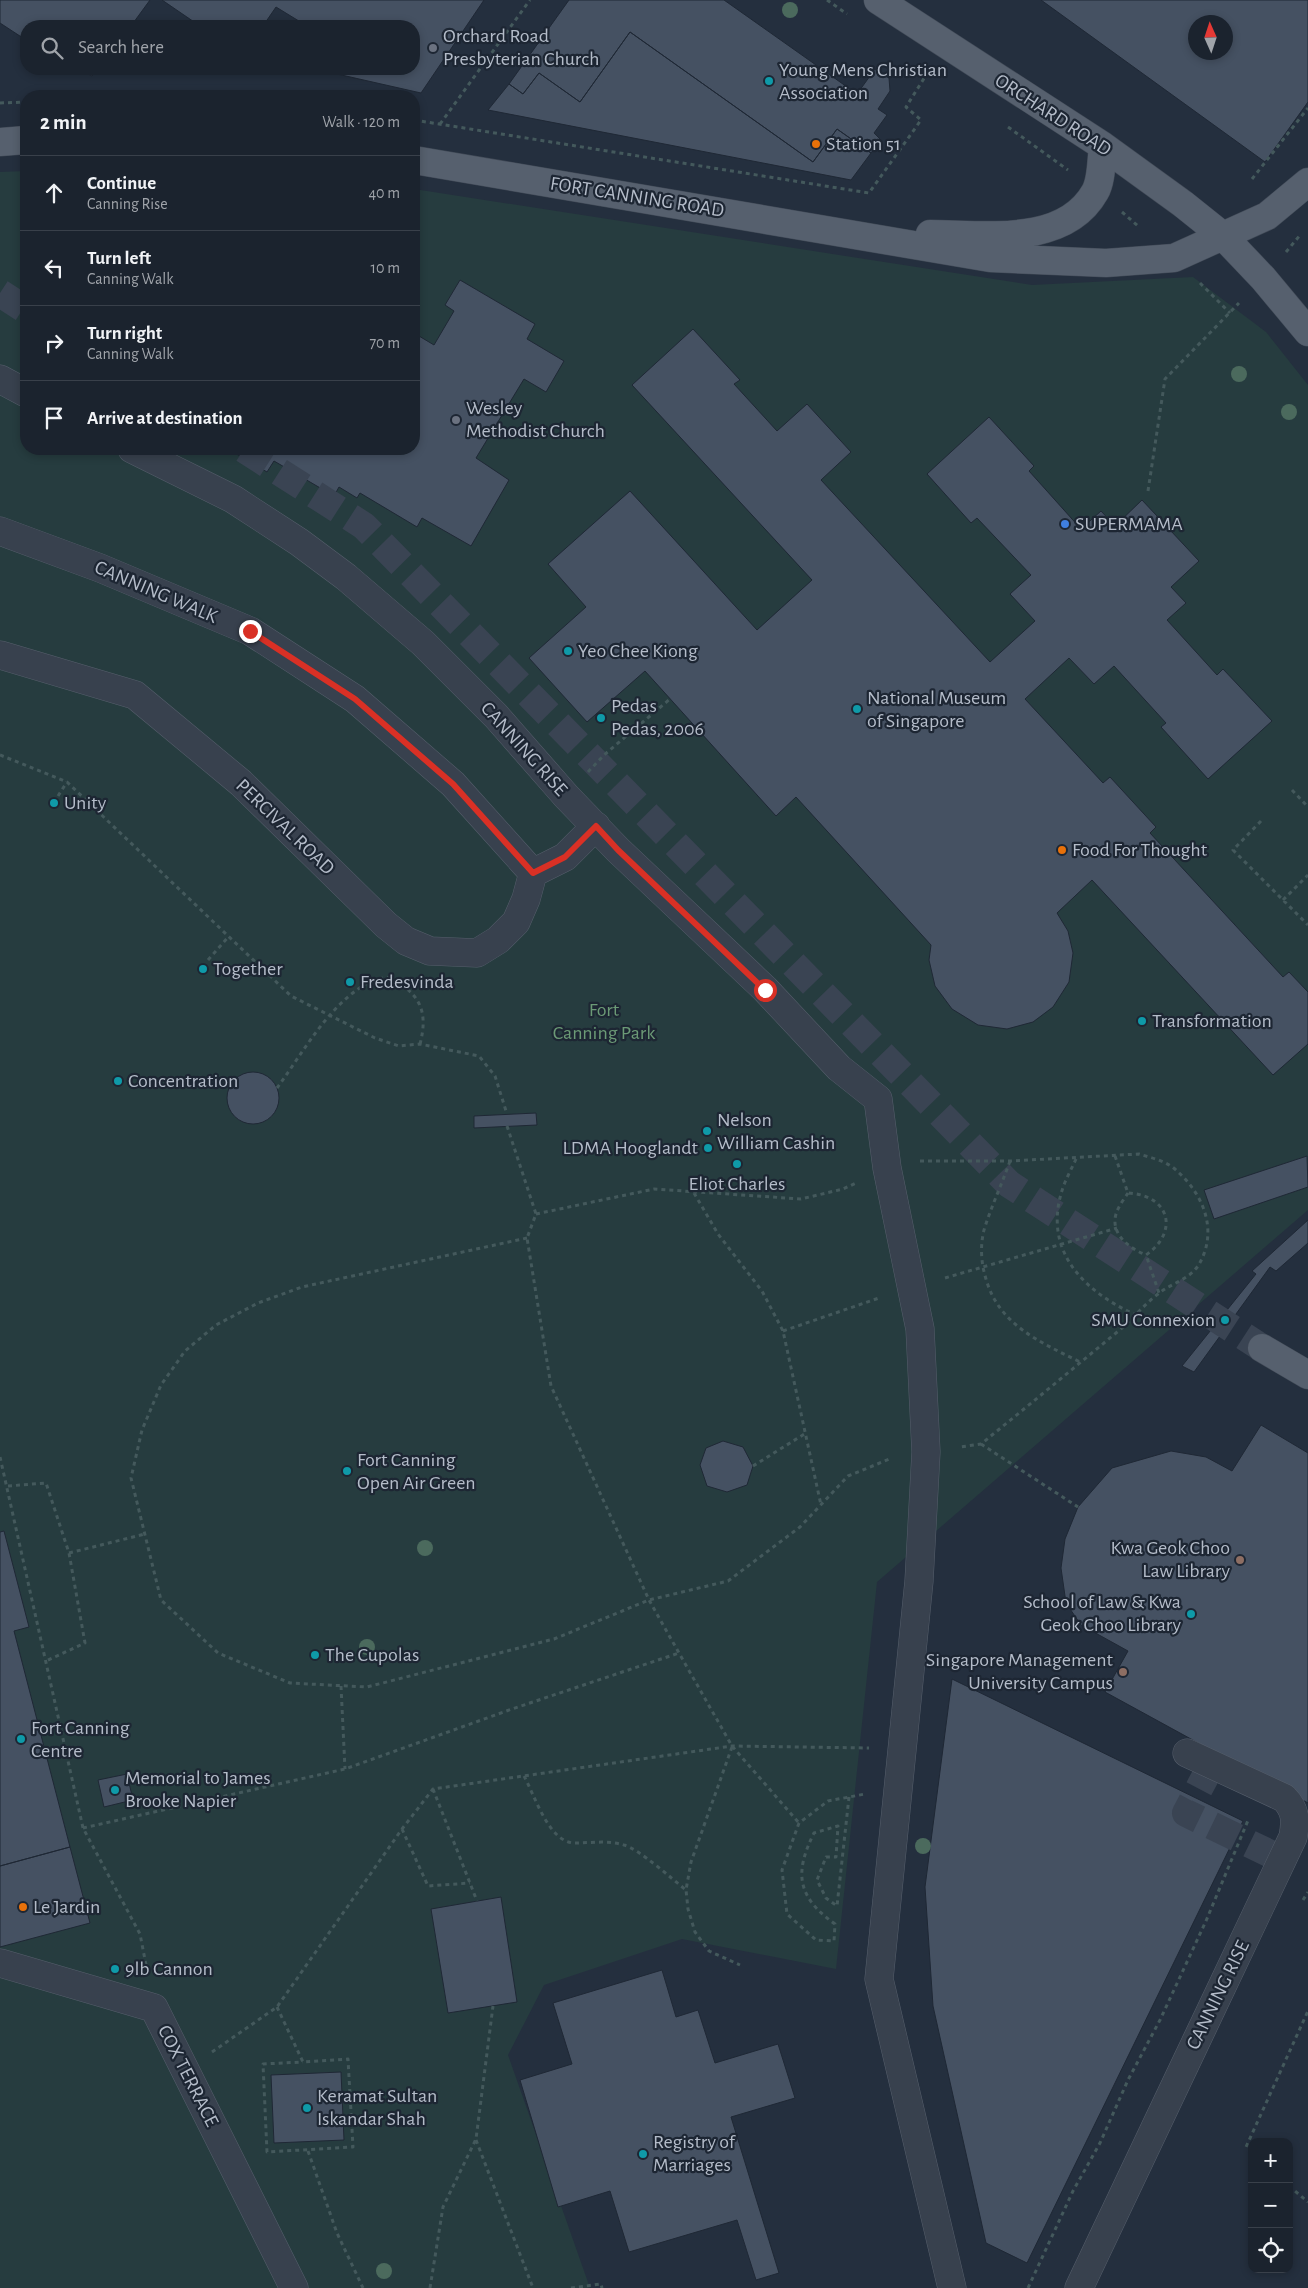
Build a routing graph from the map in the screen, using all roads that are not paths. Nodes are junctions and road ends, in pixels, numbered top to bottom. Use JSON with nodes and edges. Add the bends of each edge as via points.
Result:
{"nodes":[{"id":1,"x":878,"y":0,"type":"edge"},
{"id":2,"x":20,"y":140,"type":"edge"},
{"id":3,"x":0,"y":142,"type":"edge"},
{"id":4,"x":1103,"y":146,"type":"junction"},
{"id":5,"x":420,"y":161,"type":"edge"},
{"id":6,"x":1308,"y":182,"type":"edge"},
{"id":7,"x":861,"y":235,"type":"junction"},
{"id":8,"x":1223,"y":236,"type":"junction"},
{"id":9,"x":1308,"y":332,"type":"edge"},
{"id":10,"x":0,"y":379,"type":"edge"},
{"id":11,"x":20,"y":390,"type":"edge"},
{"id":12,"x":144,"y":455,"type":"edge"},
{"id":13,"x":0,"y":531,"type":"edge"},
{"id":14,"x":0,"y":655,"type":"edge"},
{"id":15,"x":596,"y":826,"type":"junction"},
{"id":16,"x":533,"y":873,"type":"junction"},
{"id":17,"x":1262,"y":1348,"type":"tunnel mouth"},
{"id":18,"x":1308,"y":1375,"type":"edge"},
{"id":19,"x":1187,"y":1753,"type":"dead end"},
{"id":20,"x":0,"y":1963,"type":"edge"},
{"id":21,"x":294,"y":2288,"type":"edge"},
{"id":22,"x":952,"y":2288,"type":"edge"},
{"id":23,"x":1078,"y":2288,"type":"edge"}],
"edges":[{"from":1,"to":4,"type":"main road","name":"ORCHARD ROAD"},
{"from":2,"to":3,"type":"main road"},
{"from":4,"to":7,"type":"main road","name":"FORT CANNING ROAD","via":[[1096,190],[1080,212],[1052,227],[1022,233]]},
{"from":4,"to":8,"type":"main road","name":"ORCHARD ROAD"},
{"from":5,"to":7,"type":"main road","name":"FORT CANNING ROAD"},
{"from":6,"to":8,"type":"main road","name":"FORT CANNING ROAD","via":[[1267,216]]},
{"from":7,"to":8,"type":"main road","name":"FORT CANNING ROAD","via":[[990,258],[1106,263],[1174,258]]},
{"from":8,"to":9,"type":"main road","name":"ORCHARD ROAD"},
{"from":10,"to":11,"type":"street"},
{"from":12,"to":15,"type":"street","name":"CANNING RISE","via":[[233,499],[346,577],[430,650],[496,716]]},
{"from":13,"to":16,"type":"street","name":"CANNING WALK","via":[[100,568],[250,631],[347,694],[453,784]]},
{"from":14,"to":16,"type":"street","name":"PERCIVAL ROAD","via":[[135,695],[241,783],[386,925],[406,941],[430,951],[477,953],[498,940],[516,922]]},
{"from":15,"to":16,"type":"street","via":[[565,857]]},
{"from":15,"to":22,"type":"street","name":"CANNING RISE","via":[[765,990],[839,1068],[878,1099],[888,1168],[920,1329],[926,1452],[919,1581],[879,1979]]},
{"from":17,"to":18,"type":"main road"},
{"from":19,"to":23,"type":"street","name":"CANNING RISE","via":[[1284,1798],[1295,1812],[1294,1837]]},
{"from":20,"to":21,"type":"street","name":"COX TERRACE","via":[[154,2008]]}]}
